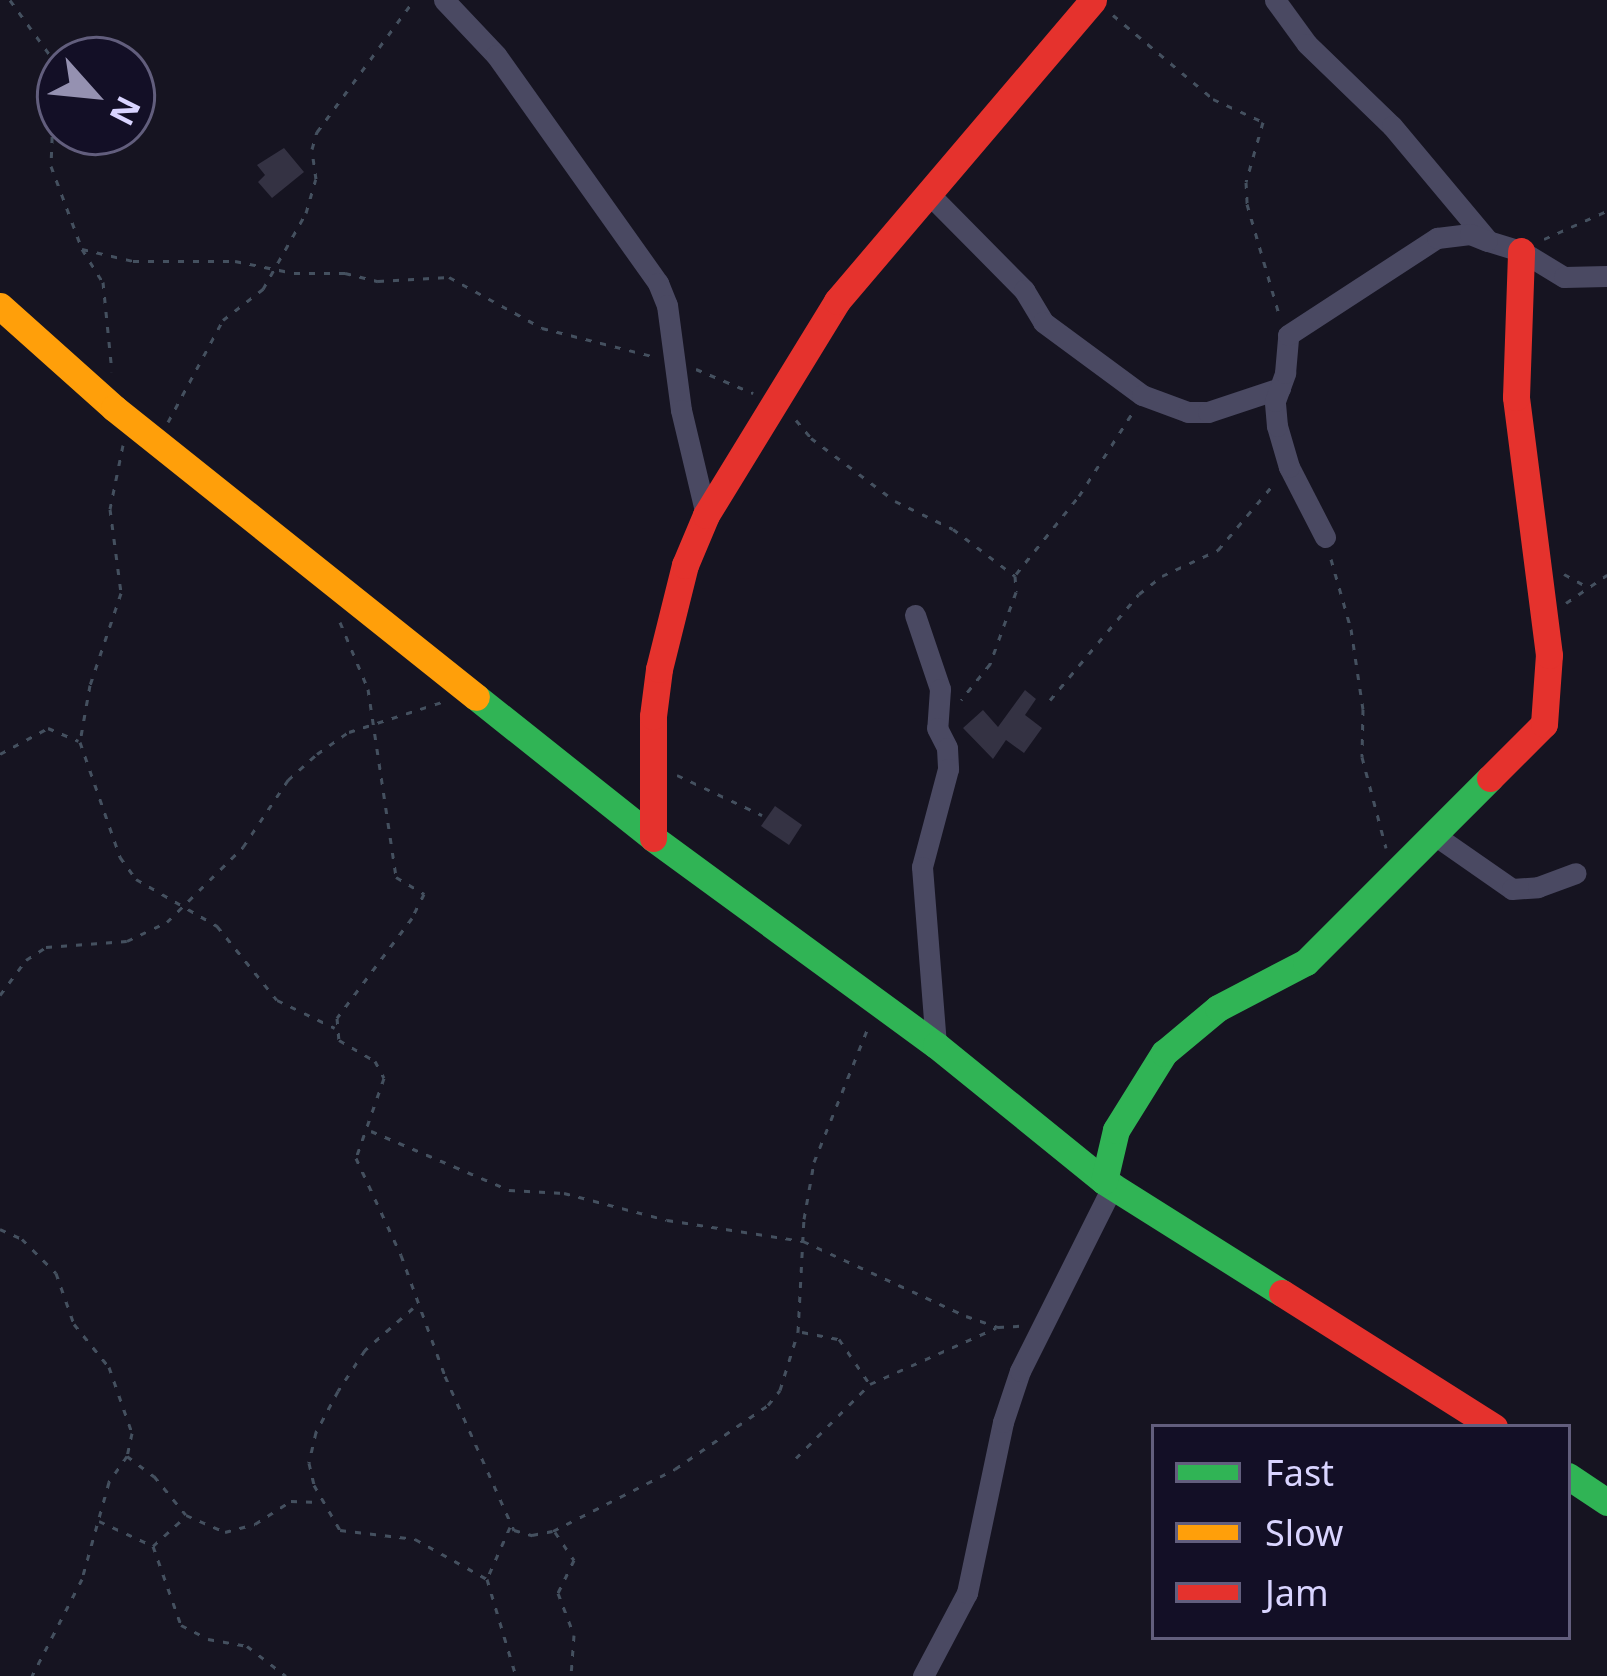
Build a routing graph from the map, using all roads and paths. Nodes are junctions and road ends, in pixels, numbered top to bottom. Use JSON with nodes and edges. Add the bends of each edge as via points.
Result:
{"nodes":[{"id":1,"x":10,"y":0,"type":"edge"},
{"id":2,"x":414,"y":0,"type":"edge"},
{"id":3,"x":445,"y":0,"type":"edge"},
{"id":4,"x":1092,"y":0,"type":"edge"},
{"id":5,"x":1275,"y":0,"type":"edge"},
{"id":6,"x":930,"y":195,"type":"junction"},
{"id":7,"x":1607,"y":211,"type":"edge"},
{"id":8,"x":1488,"y":241,"type":"junction"},
{"id":9,"x":82,"y":249,"type":"junction"},
{"id":10,"x":1521,"y":251,"type":"junction"},
{"id":11,"x":277,"y":267,"type":"junction"},
{"id":12,"x":1607,"y":276,"type":"edge"},
{"id":13,"x":0,"y":306,"type":"edge"},
{"id":14,"x":1290,"y":333,"type":"junction"},
{"id":15,"x":672,"y":360,"type":"junction"},
{"id":16,"x":1280,"y":388,"type":"junction"},
{"id":17,"x":1142,"y":395,"type":"junction"},
{"id":18,"x":771,"y":401,"type":"junction"},
{"id":19,"x":123,"y":414,"type":"junction"},
{"id":20,"x":162,"y":441,"type":"junction"},
{"id":21,"x":1289,"y":467,"type":"junction"},
{"id":22,"x":706,"y":515,"type":"junction"},
{"id":23,"x":1325,"y":537,"type":"joint"},
{"id":24,"x":1607,"y":575,"type":"edge"},
{"id":25,"x":1015,"y":576,"type":"junction"},
{"id":26,"x":915,"y":615,"type":"dead end"},
{"id":27,"x":337,"y":616,"type":"dead end"},
{"id":28,"x":1542,"y":624,"type":"junction"},
{"id":29,"x":479,"y":696,"type":"junction"},
{"id":30,"x":1050,"y":700,"type":"dead end"},
{"id":31,"x":374,"y":722,"type":"junction"},
{"id":32,"x":937,"y":728,"type":"junction"},
{"id":33,"x":80,"y":742,"type":"junction"},
{"id":34,"x":0,"y":754,"type":"edge"},
{"id":35,"x":657,"y":772,"type":"junction"},
{"id":36,"x":762,"y":815,"type":"dead end"},
{"id":37,"x":1432,"y":834,"type":"junction"},
{"id":38,"x":653,"y":838,"type":"junction"},
{"id":39,"x":1576,"y":873,"type":"dead end"},
{"id":40,"x":1393,"y":874,"type":"junction"},
{"id":41,"x":182,"y":910,"type":"junction"},
{"id":42,"x":0,"y":994,"type":"edge"},
{"id":43,"x":878,"y":1004,"type":"junction"},
{"id":44,"x":335,"y":1028,"type":"junction"},
{"id":45,"x":936,"y":1045,"type":"junction"},
{"id":46,"x":369,"y":1130,"type":"junction"},
{"id":47,"x":1109,"y":1182,"type":"junction"},
{"id":48,"x":0,"y":1228,"type":"edge"},
{"id":49,"x":803,"y":1241,"type":"junction"},
{"id":50,"x":416,"y":1306,"type":"junction"},
{"id":51,"x":1040,"y":1325,"type":"junction"},
{"id":52,"x":998,"y":1327,"type":"junction"},
{"id":53,"x":798,"y":1332,"type":"junction"},
{"id":54,"x":870,"y":1384,"type":"junction"},
{"id":55,"x":1489,"y":1424,"type":"edge"},
{"id":56,"x":128,"y":1456,"type":"junction"},
{"id":57,"x":796,"y":1458,"type":"dead end"},
{"id":58,"x":1571,"y":1478,"type":"edge"},
{"id":59,"x":320,"y":1502,"type":"junction"},
{"id":60,"x":1607,"y":1502,"type":"edge"},
{"id":61,"x":186,"y":1515,"type":"junction"},
{"id":62,"x":98,"y":1520,"type":"junction"},
{"id":63,"x":512,"y":1526,"type":"junction"},
{"id":64,"x":553,"y":1531,"type":"junction"},
{"id":65,"x":153,"y":1546,"type":"junction"},
{"id":66,"x":487,"y":1579,"type":"junction"},
{"id":67,"x":32,"y":1676,"type":"edge"},
{"id":68,"x":286,"y":1676,"type":"edge"},
{"id":69,"x":516,"y":1676,"type":"edge"},
{"id":70,"x":571,"y":1676,"type":"edge"},
{"id":71,"x":922,"y":1676,"type":"edge"}],
"edges":[{"from":1,"to":9,"type":"path","via":[[55,62],[51,166]]},
{"from":2,"to":11,"type":"path","via":[[317,132],[310,200]]},
{"from":3,"to":15,"type":"street","via":[[496,55],[647,264],[667,305]]},
{"from":4,"to":6,"type":"street"},
{"from":4,"to":14,"type":"path","via":[[1213,99],[1262,122],[1247,204],[1274,306]]},
{"from":5,"to":8,"type":"street"},
{"from":6,"to":17,"type":"street","via":[[1024,290],[1042,322]]},
{"from":6,"to":18,"type":"street","via":[[837,301]]},
{"from":7,"to":10,"type":"path"},
{"from":8,"to":10,"type":"street"},
{"from":8,"to":14,"type":"street","via":[[1437,238]]},
{"from":9,"to":11,"type":"path","via":[[152,262]]},
{"from":9,"to":19,"type":"path","via":[[103,282]]},
{"from":10,"to":12,"type":"street","via":[[1564,277]]},
{"from":10,"to":28,"type":"street","via":[[1516,397]]},
{"from":11,"to":15,"type":"path","via":[[378,280],[449,277],[542,328]]},
{"from":11,"to":20,"type":"path","via":[[224,320]]},
{"from":13,"to":19,"type":"street"},
{"from":14,"to":16,"type":"street"},
{"from":15,"to":18,"type":"path"},
{"from":15,"to":22,"type":"street"},
{"from":16,"to":17,"type":"street","via":[[1208,412]]},
{"from":16,"to":21,"type":"street","via":[[1277,427]]},
{"from":17,"to":25,"type":"path","via":[[1079,496]]},
{"from":18,"to":22,"type":"street"},
{"from":18,"to":25,"type":"path","via":[[895,501],[953,529]]},
{"from":19,"to":20,"type":"street"},
{"from":19,"to":33,"type":"path","via":[[110,509],[121,593]]},
{"from":20,"to":29,"type":"street"},
{"from":21,"to":23,"type":"street"},
{"from":21,"to":30,"type":"path","via":[[1218,550],[1139,594]]},
{"from":22,"to":35,"type":"street","via":[[659,669]]},
{"from":23,"to":40,"type":"path","via":[[1351,629],[1362,757]]},
{"from":24,"to":28,"type":"path"},
{"from":25,"to":32,"type":"path","via":[[991,664]]},
{"from":26,"to":32,"type":"street","via":[[940,689]]},
{"from":27,"to":31,"type":"path"},
{"from":28,"to":37,"type":"street","via":[[1550,694],[1544,724]]},
{"from":29,"to":31,"type":"path"},
{"from":29,"to":38,"type":"street"},
{"from":31,"to":41,"type":"path","via":[[288,780],[243,848]]},
{"from":31,"to":44,"type":"path","via":[[396,878],[424,894]]},
{"from":32,"to":45,"type":"street","via":[[948,769],[922,867]]},
{"from":33,"to":34,"type":"path","via":[[48,728]]},
{"from":33,"to":41,"type":"path","via":[[120,857]]},
{"from":35,"to":36,"type":"path"},
{"from":35,"to":38,"type":"street"},
{"from":37,"to":39,"type":"street","via":[[1512,889]]},
{"from":37,"to":40,"type":"street"},
{"from":38,"to":43,"type":"street"},
{"from":40,"to":47,"type":"street","via":[[1306,962],[1218,1008],[1164,1053],[1116,1130]]},
{"from":41,"to":42,"type":"path","via":[[134,940],[46,947]]},
{"from":41,"to":44,"type":"path","via":[[227,936],[277,1000]]},
{"from":43,"to":45,"type":"street"},
{"from":43,"to":49,"type":"path","via":[[823,1133]]},
{"from":44,"to":46,"type":"path","via":[[345,1046],[382,1067]]},
{"from":45,"to":47,"type":"street"},
{"from":46,"to":49,"type":"path","via":[[509,1190],[564,1192],[667,1220]]},
{"from":46,"to":50,"type":"path","via":[[356,1157]]},
{"from":47,"to":51,"type":"street"},
{"from":47,"to":55,"type":"street"},
{"from":48,"to":56,"type":"path","via":[[45,1258],[74,1324],[109,1367],[132,1433]]},
{"from":49,"to":52,"type":"path"},
{"from":49,"to":53,"type":"path"},
{"from":50,"to":59,"type":"path","via":[[365,1350],[316,1432],[309,1463]]},
{"from":50,"to":63,"type":"path"},
{"from":51,"to":52,"type":"path"},
{"from":51,"to":71,"type":"street","via":[[1003,1422],[967,1593]]},
{"from":52,"to":54,"type":"path"},
{"from":53,"to":54,"type":"path","via":[[839,1339]]},
{"from":53,"to":64,"type":"path","via":[[768,1406],[674,1469]]},
{"from":54,"to":57,"type":"path"},
{"from":56,"to":61,"type":"path"},
{"from":56,"to":62,"type":"path","via":[[109,1482]]},
{"from":58,"to":60,"type":"street"},
{"from":59,"to":61,"type":"path","via":[[291,1501],[225,1532]]},
{"from":59,"to":66,"type":"path","via":[[340,1530],[415,1539]]},
{"from":61,"to":65,"type":"path"},
{"from":62,"to":65,"type":"path"},
{"from":62,"to":67,"type":"path","via":[[64,1620]]},
{"from":63,"to":64,"type":"path","via":[[532,1535]]},
{"from":63,"to":66,"type":"path"},
{"from":64,"to":70,"type":"path","via":[[574,1560],[558,1593],[574,1635]]},
{"from":65,"to":68,"type":"path","via":[[181,1624],[208,1640],[247,1646]]},
{"from":66,"to":69,"type":"path"}]}
